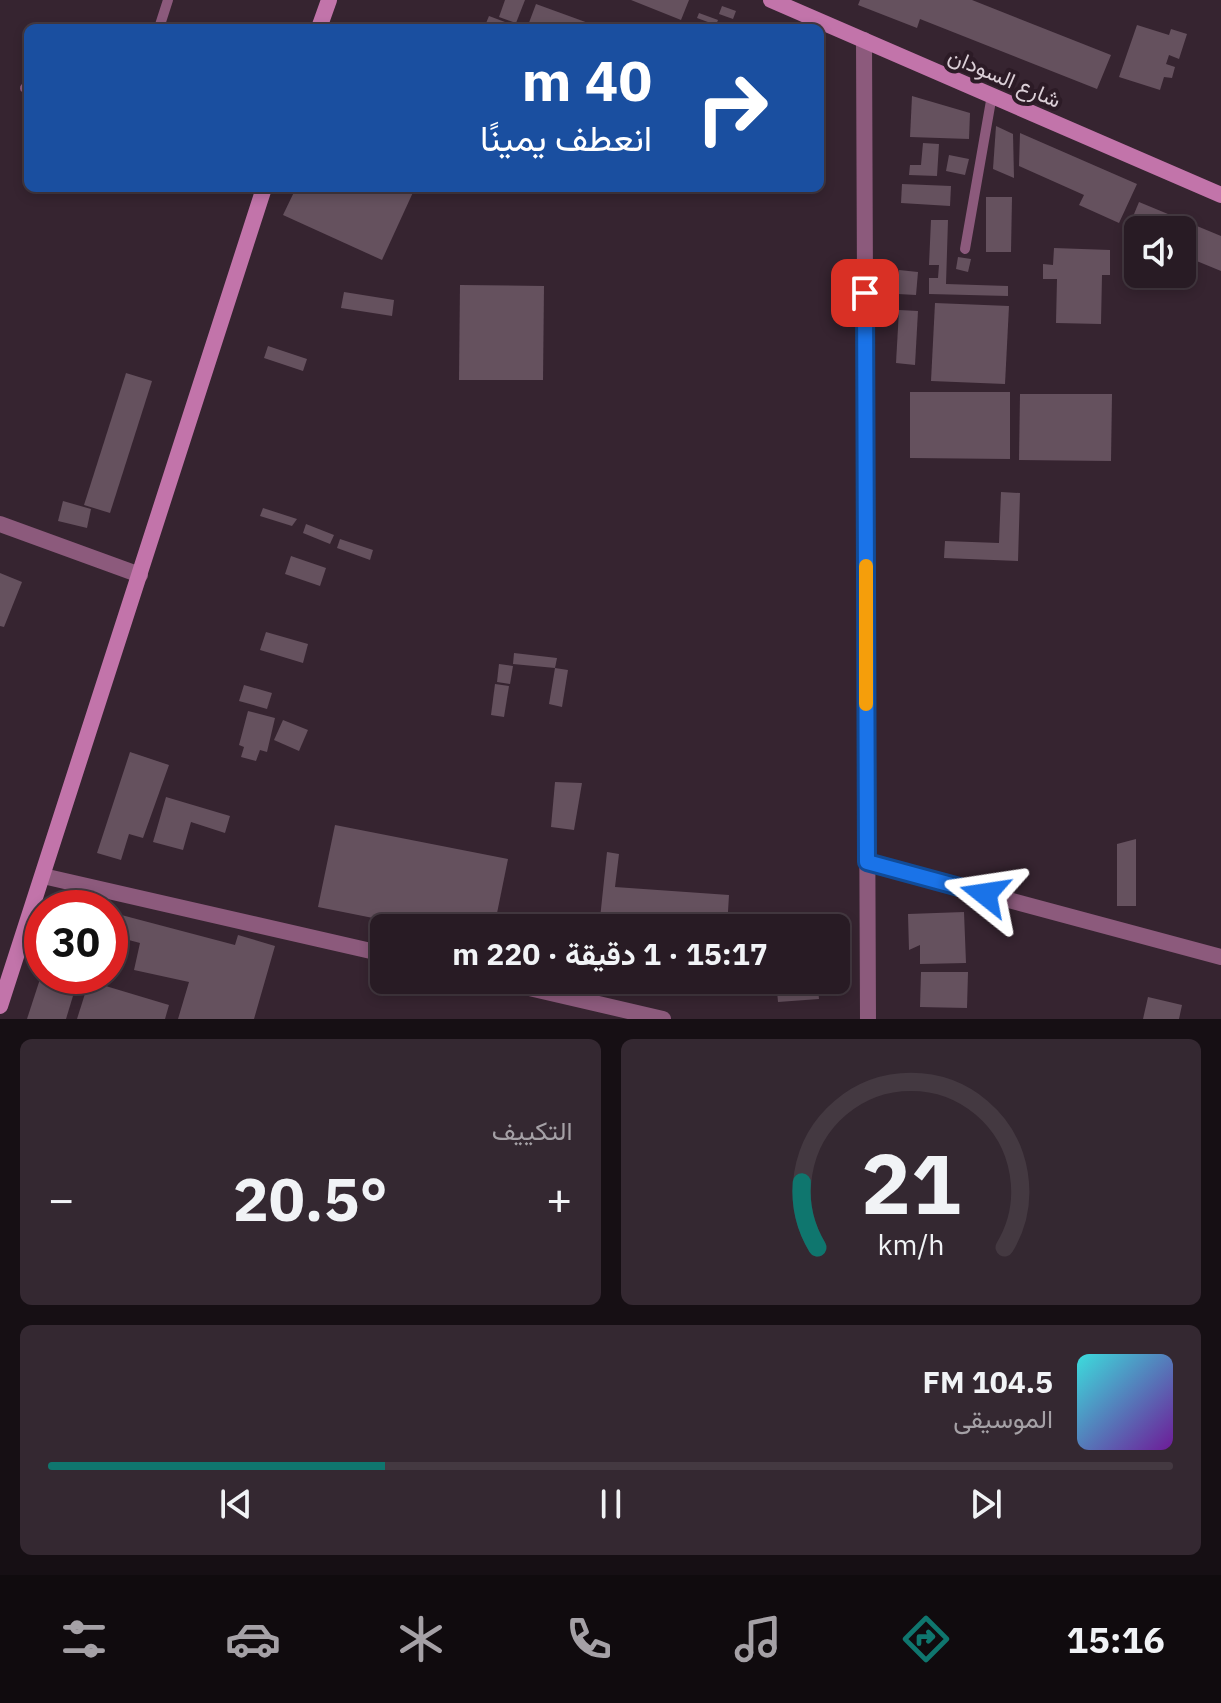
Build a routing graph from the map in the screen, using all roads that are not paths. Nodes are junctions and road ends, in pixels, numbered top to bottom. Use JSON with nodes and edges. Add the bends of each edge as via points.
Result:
{"nodes":[{"id":1,"x":168,"y":0,"type":"edge"},
{"id":2,"x":329,"y":0,"type":"edge"},
{"id":3,"x":771,"y":0,"type":"edge"},
{"id":4,"x":160,"y":24,"type":"edge"},
{"id":5,"x":320,"y":24,"type":"edge"},
{"id":6,"x":864,"y":40,"type":"junction"},
{"id":7,"x":992,"y":95,"type":"junction"},
{"id":8,"x":263,"y":192,"type":"edge"},
{"id":9,"x":1221,"y":195,"type":"edge"},
{"id":10,"x":965,"y":249,"type":"dead end"},
{"id":11,"x":0,"y":524,"type":"edge"},
{"id":12,"x":140,"y":575,"type":"junction"},
{"id":13,"x":867,"y":862,"type":"junction"},
{"id":14,"x":43,"y":876,"type":"junction"},
{"id":15,"x":370,"y":951,"type":"edge"},
{"id":16,"x":1221,"y":957,"type":"edge"},
{"id":17,"x":555,"y":994,"type":"edge"},
{"id":18,"x":0,"y":1006,"type":"edge"},
{"id":19,"x":663,"y":1019,"type":"edge"},
{"id":20,"x":868,"y":1019,"type":"edge"}],
"edges":[{"from":1,"to":4,"type":"lane"},
{"from":2,"to":5,"type":"main road"},
{"from":3,"to":6,"type":"main road","name":"شارع السودان"},
{"from":6,"to":7,"type":"main road","name":"شارع السودان"},
{"from":6,"to":13,"type":"street"},
{"from":7,"to":9,"type":"main road","name":"شارع السودان"},
{"from":7,"to":10,"type":"lane"},
{"from":8,"to":12,"type":"main road"},
{"from":11,"to":12,"type":"street"},
{"from":12,"to":14,"type":"main road"},
{"from":13,"to":16,"type":"street"},
{"from":13,"to":20,"type":"street"},
{"from":14,"to":15,"type":"street"},
{"from":14,"to":18,"type":"main road"},
{"from":17,"to":19,"type":"street"}]}
